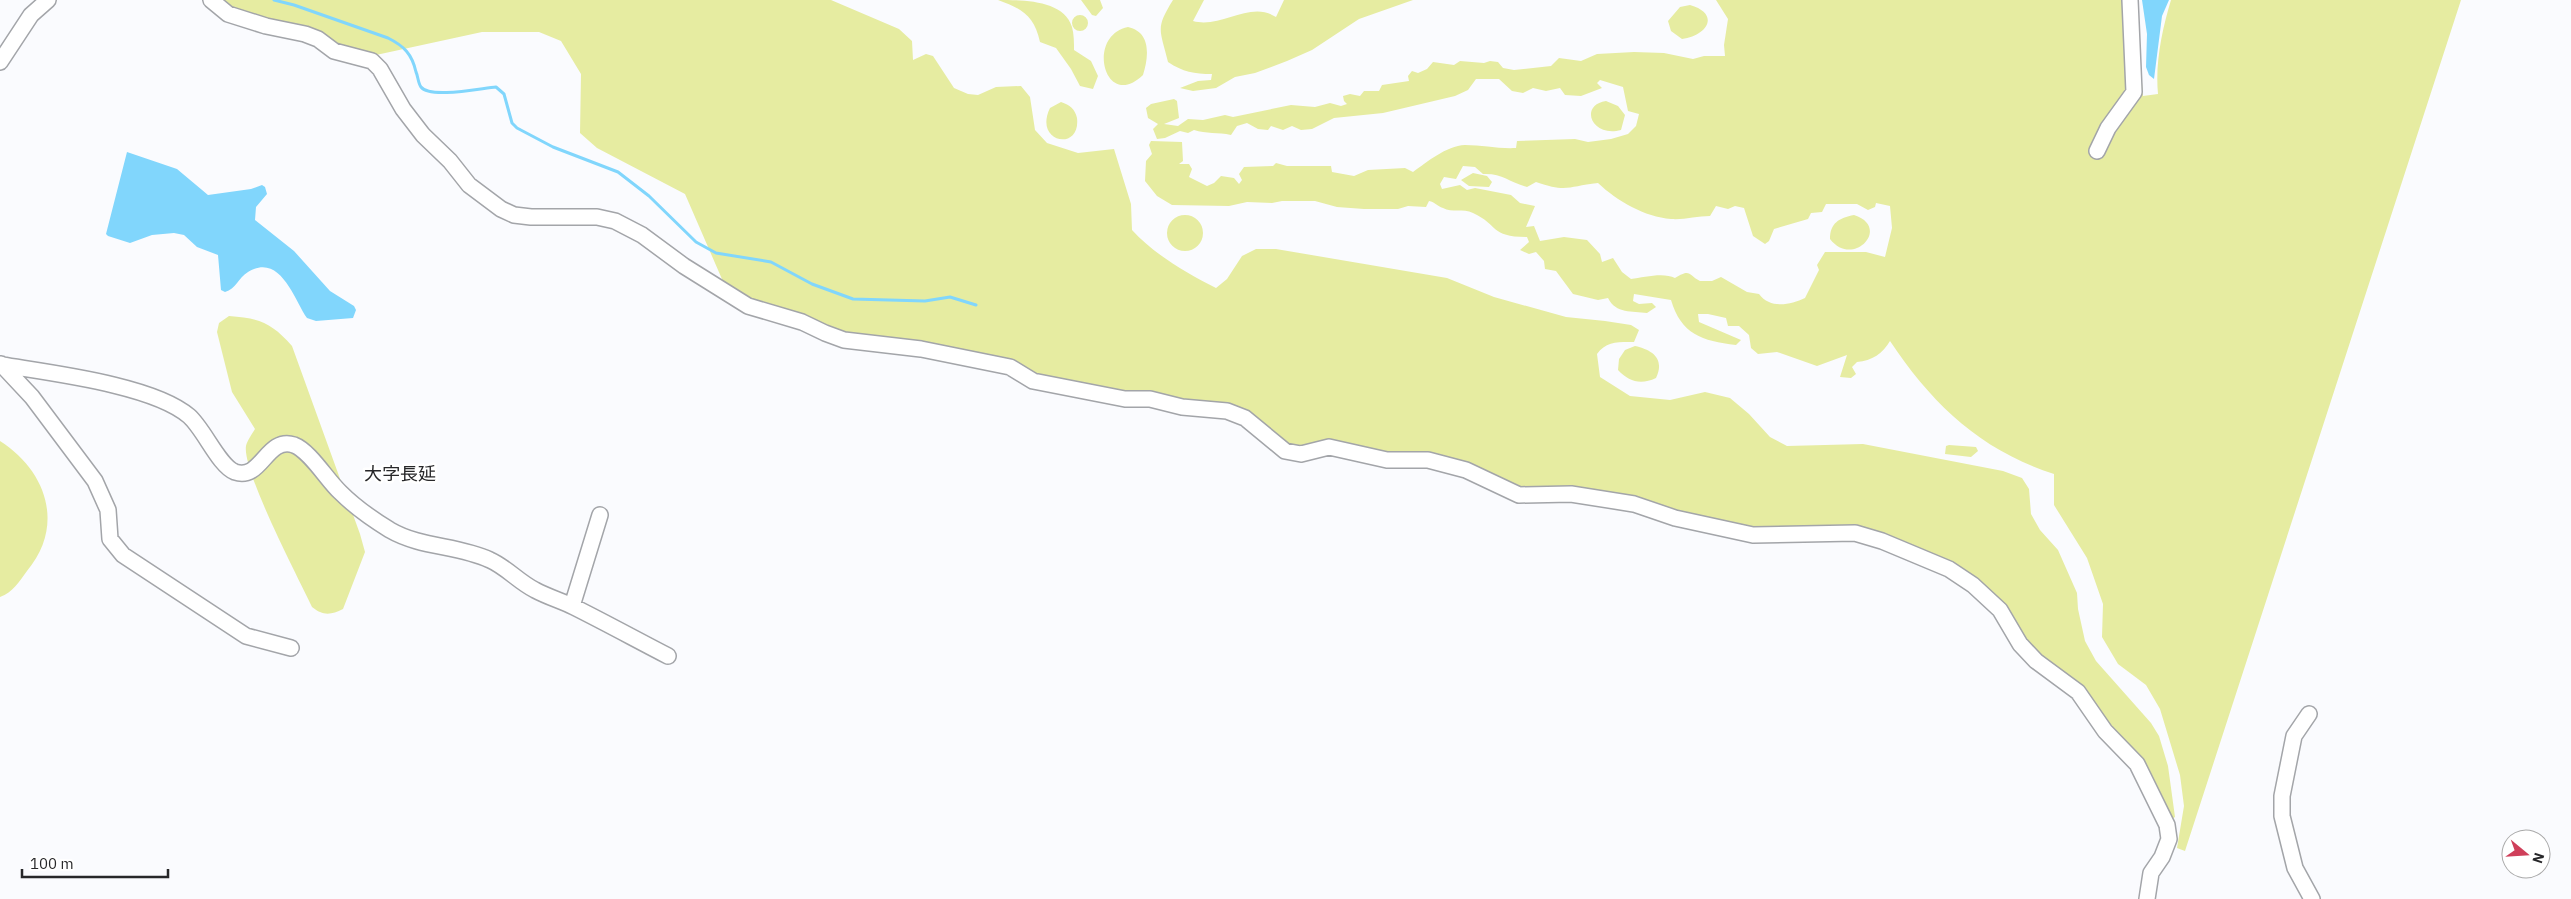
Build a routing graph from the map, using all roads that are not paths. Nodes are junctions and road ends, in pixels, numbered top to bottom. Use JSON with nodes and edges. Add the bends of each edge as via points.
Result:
{"nodes":[{"id":1,"x":48,"y":0,"type":"edge"},
{"id":2,"x":211,"y":0,"type":"edge"},
{"id":3,"x":2130,"y":0,"type":"edge"},
{"id":4,"x":0,"y":62,"type":"edge"},
{"id":5,"x":2097,"y":150,"type":"dead end"},
{"id":6,"x":1,"y":364,"type":"edge"},
{"id":7,"x":600,"y":515,"type":"dead end"},
{"id":8,"x":572,"y":606,"type":"junction"},
{"id":9,"x":291,"y":648,"type":"dead end"},
{"id":10,"x":668,"y":656,"type":"dead end"},
{"id":11,"x":2309,"y":714,"type":"dead end"},
{"id":12,"x":2146,"y":899,"type":"edge"},
{"id":13,"x":2312,"y":899,"type":"edge"}],
"edges":[{"from":1,"to":4,"type":"street","via":[[31,15]]},
{"from":2,"to":12,"type":"street","via":[[228,14],[305,34],[334,51],[372,60],[423,134],[469,185],[501,209],[531,217],[615,221],[642,235],[748,306],[802,322],[844,340],[921,349],[1010,367],[1033,381],[1125,399],[1150,399],[1227,411],[1245,418],[1285,451],[1301,454],[1329,447],[1387,460],[1428,460],[1466,470],[1519,495],[1571,494],[1634,504],[1675,518],[1753,535],[1856,533],[1950,569],[2000,610],[2020,644],[2078,692],[2105,731],[2137,764],[2167,825],[2169,839],[2151,872]]},
{"from":3,"to":5,"type":"street","via":[[2134,92],[2108,128]]},
{"from":6,"to":8,"type":"street","via":[[158,397],[189,416],[211,442],[220,460],[234,471],[245,474],[253,471],[274,448],[291,444],[306,453],[341,493],[392,531],[414,541],[491,560],[518,581]]},
{"from":6,"to":9,"type":"street","via":[[49,418],[69,450],[95,481],[108,510],[110,539],[123,555],[246,636]]},
{"from":7,"to":8,"type":"street"},
{"from":8,"to":10,"type":"street"},
{"from":11,"to":13,"type":"street","via":[[2294,736],[2282,796],[2282,816],[2295,868]]}]}
